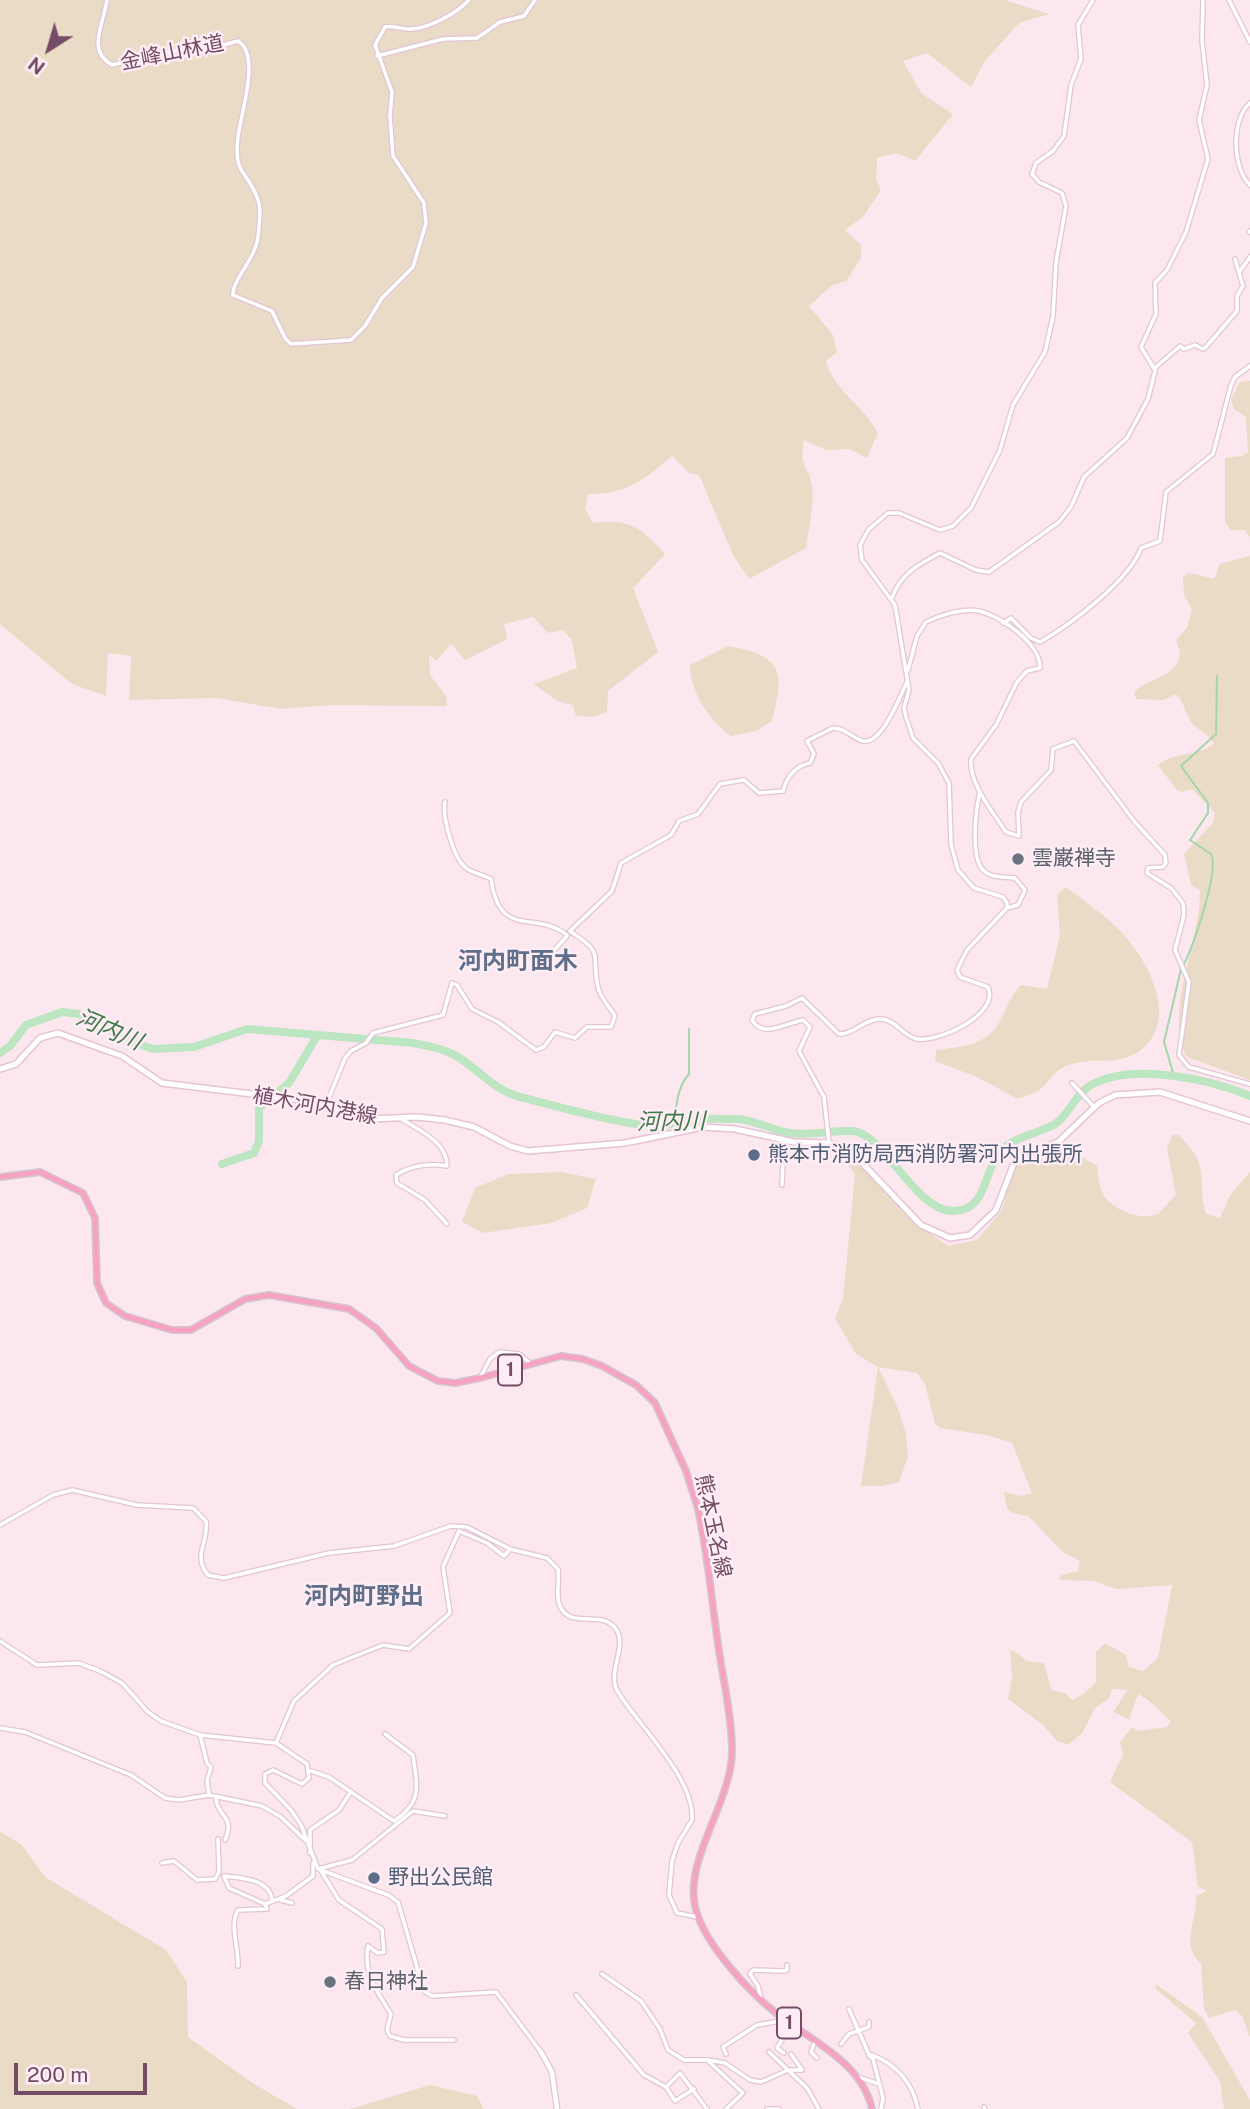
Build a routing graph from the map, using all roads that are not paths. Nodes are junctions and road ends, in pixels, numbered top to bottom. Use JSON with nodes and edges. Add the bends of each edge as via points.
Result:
{"nodes":[{"id":1,"x":107,"y":0,"type":"edge"},
{"id":2,"x":469,"y":0,"type":"edge"},
{"id":3,"x":535,"y":0,"type":"edge"},
{"id":4,"x":1093,"y":0,"type":"edge"},
{"id":5,"x":1203,"y":0,"type":"edge"},
{"id":6,"x":1229,"y":0,"type":"edge"},
{"id":7,"x":1250,"y":42,"type":"edge"},
{"id":8,"x":377,"y":55,"type":"junction"},
{"id":9,"x":1250,"y":103,"type":"edge"},
{"id":10,"x":1250,"y":185,"type":"edge"},
{"id":11,"x":1250,"y":257,"type":"edge"},
{"id":12,"x":1234,"y":259,"type":"dead end"},
{"id":13,"x":1240,"y":271,"type":"junction"},
{"id":14,"x":1250,"y":366,"type":"edge"},
{"id":15,"x":1155,"y":370,"type":"junction"},
{"id":16,"x":892,"y":598,"type":"junction"},
{"id":17,"x":1003,"y":623,"type":"junction"},
{"id":18,"x":907,"y":678,"type":"junction"},
{"id":19,"x":981,"y":791,"type":"junction"},
{"id":20,"x":445,"y":802,"type":"dead end"},
{"id":21,"x":1007,"y":908,"type":"junction"},
{"id":22,"x":569,"y":933,"type":"junction"},
{"id":23,"x":552,"y":967,"type":"dead end"},
{"id":24,"x":0,"y":1069,"type":"edge"},
{"id":25,"x":1072,"y":1083,"type":"dead end"},
{"id":26,"x":1250,"y":1084,"type":"edge"},
{"id":27,"x":326,"y":1105,"type":"junction"},
{"id":28,"x":1095,"y":1108,"type":"junction"},
{"id":29,"x":400,"y":1118,"type":"junction"},
{"id":30,"x":1250,"y":1121,"type":"edge"},
{"id":31,"x":784,"y":1140,"type":"junction"},
{"id":32,"x":829,"y":1140,"type":"junction"},
{"id":33,"x":0,"y":1177,"type":"edge"},
{"id":34,"x":782,"y":1185,"type":"dead end"},
{"id":35,"x":447,"y":1224,"type":"dead end"},
{"id":36,"x":530,"y":1363,"type":"junction"},
{"id":37,"x":480,"y":1378,"type":"junction"},
{"id":38,"x":0,"y":1525,"type":"edge"},
{"id":39,"x":510,"y":1549,"type":"junction"},
{"id":40,"x":0,"y":1641,"type":"edge"},
{"id":41,"x":0,"y":1728,"type":"edge"},
{"id":42,"x":385,"y":1734,"type":"dead end"},
{"id":43,"x":200,"y":1735,"type":"junction"},
{"id":44,"x":276,"y":1743,"type":"junction"},
{"id":45,"x":310,"y":1771,"type":"junction"},
{"id":46,"x":350,"y":1793,"type":"junction"},
{"id":47,"x":209,"y":1795,"type":"junction"},
{"id":48,"x":216,"y":1797,"type":"junction"},
{"id":49,"x":445,"y":1816,"type":"dead end"},
{"id":50,"x":218,"y":1839,"type":"dead end"},
{"id":51,"x":225,"y":1840,"type":"dead end"},
{"id":52,"x":305,"y":1840,"type":"junction"},
{"id":53,"x":310,"y":1853,"type":"junction"},
{"id":54,"x":314,"y":1861,"type":"junction"},
{"id":55,"x":163,"y":1863,"type":"dead end"},
{"id":56,"x":320,"y":1870,"type":"junction"},
{"id":57,"x":274,"y":1900,"type":"junction"},
{"id":58,"x":265,"y":1903,"type":"junction"},
{"id":59,"x":292,"y":1903,"type":"dead end"},
{"id":60,"x":698,"y":1917,"type":"junction"},
{"id":61,"x":787,"y":1965,"type":"dead end"},
{"id":62,"x":238,"y":1966,"type":"dead end"},
{"id":63,"x":602,"y":1974,"type":"dead end"},
{"id":64,"x":576,"y":1995,"type":"dead end"},
{"id":65,"x":761,"y":2001,"type":"junction"},
{"id":66,"x":849,"y":2009,"type":"dead end"},
{"id":67,"x":785,"y":2020,"type":"junction"},
{"id":68,"x":869,"y":2022,"type":"dead end"},
{"id":69,"x":858,"y":2031,"type":"junction"},
{"id":70,"x":454,"y":2039,"type":"dead end"},
{"id":71,"x":815,"y":2041,"type":"junction"},
{"id":72,"x":841,"y":2044,"type":"dead end"},
{"id":73,"x":541,"y":2052,"type":"joint"},
{"id":74,"x":769,"y":2052,"type":"dead end"},
{"id":75,"x":784,"y":2053,"type":"dead end"},
{"id":76,"x":726,"y":2054,"type":"dead end"},
{"id":77,"x":791,"y":2054,"type":"dead end"},
{"id":78,"x":870,"y":2057,"type":"junction"},
{"id":79,"x":817,"y":2058,"type":"dead end"},
{"id":80,"x":707,"y":2060,"type":"junction"},
{"id":81,"x":788,"y":2070,"type":"junction"},
{"id":82,"x":856,"y":2076,"type":"junction"},
{"id":83,"x":879,"y":2084,"type":"junction"},
{"id":84,"x":666,"y":2087,"type":"junction"},
{"id":85,"x":694,"y":2089,"type":"junction"},
{"id":86,"x":557,"y":2109,"type":"edge"},
{"id":87,"x":707,"y":2109,"type":"edge"},
{"id":88,"x":726,"y":2109,"type":"edge"},
{"id":89,"x":767,"y":2109,"type":"edge"},
{"id":90,"x":779,"y":2109,"type":"edge"},
{"id":91,"x":819,"y":2109,"type":"edge"},
{"id":92,"x":872,"y":2109,"type":"edge"},
{"id":93,"x":881,"y":2109,"type":"edge"},
{"id":94,"x":918,"y":2109,"type":"edge"}],
"edges":[{"from":1,"to":8,"type":"street","name":"金峰山林道","via":[[97,48],[105,62],[120,65],[238,41],[249,52],[237,165],[256,195],[260,211],[256,248],[233,295],[272,311],[291,344],[351,340],[382,298],[413,267],[426,223],[425,203],[393,156],[392,92]]},
{"from":2,"to":8,"type":"street","via":[[460,10],[423,25],[385,27],[375,45]]},
{"from":3,"to":8,"type":"street","via":[[524,16],[500,22],[477,38],[443,39]]},
{"from":4,"to":16,"type":"street","via":[[1078,25],[1081,59],[1070,85],[1064,136],[1036,163],[1032,174],[1062,193],[1066,201],[1045,352],[1013,405],[1000,450],[965,516],[940,530],[894,512],[861,540],[862,560]]},
{"from":5,"to":15,"type":"street","via":[[1206,85],[1199,120],[1208,159],[1186,232],[1156,283],[1156,314],[1141,347]]},
{"from":6,"to":7,"type":"street"},
{"from":9,"to":10,"type":"street","via":[[1235,130],[1241,172]]},
{"from":11,"to":13,"type":"street"},
{"from":12,"to":13,"type":"street"},
{"from":13,"to":15,"type":"street","via":[[1243,286],[1237,310],[1213,342],[1203,349],[1180,346]]},
{"from":14,"to":17,"type":"street","via":[[1231,385],[1213,454],[1166,492],[1160,541],[1141,548],[1135,564],[1040,642],[1011,618]]},
{"from":15,"to":16,"type":"street","via":[[1127,438],[1084,477],[1059,522],[989,572],[940,553],[906,574]]},
{"from":16,"to":18,"type":"street"},
{"from":17,"to":18,"type":"street","via":[[968,610],[926,622],[917,636]]},
{"from":17,"to":19,"type":"street","via":[[1039,655],[1040,668],[1027,671],[1017,682],[996,725],[973,756],[971,768]]},
{"from":18,"to":21,"type":"street","via":[[904,708],[909,729],[949,783],[951,844],[958,870],[974,888],[1003,897]]},
{"from":18,"to":22,"type":"street","via":[[884,728],[874,739],[864,741],[833,728],[812,736],[807,741],[814,754],[810,763],[790,775],[783,791],[759,793],[744,780],[720,784],[698,814],[679,821],[671,835],[621,863],[612,891]]},
{"from":19,"to":21,"type":"street","via":[[976,856],[992,876],[1015,878],[1025,890],[1018,905]]},
{"from":19,"to":26,"type":"street","via":[[1006,832],[1019,836],[1021,802],[1051,770],[1053,749],[1074,741],[1165,855],[1163,867],[1148,867],[1147,873],[1171,888],[1183,903],[1175,950],[1189,982],[1179,1055],[1189,1067]]},
{"from":20,"to":22,"type":"street","via":[[442,814],[458,856],[466,869],[491,879],[495,903],[519,922],[551,925]]},
{"from":21,"to":32,"type":"street","via":[[967,950],[957,970],[960,977],[988,987],[988,1003],[951,1034],[915,1038],[889,1020],[876,1019],[839,1034],[802,998],[752,1016],[754,1024],[767,1030],[794,1021],[807,1022],[809,1033],[799,1051],[824,1097]]},
{"from":22,"to":23,"type":"street","via":[[549,956]]},
{"from":22,"to":27,"type":"street","via":[[591,945],[598,961],[598,989],[615,1016],[611,1027],[587,1027],[575,1038],[555,1032],[536,1050],[472,1009],[454,982],[443,1015],[373,1033],[351,1051]]},
{"from":24,"to":27,"type":"main road","name":"植木河内港線","via":[[16,1064],[44,1036],[58,1033],[122,1056],[162,1083]]},
{"from":25,"to":28,"type":"street"},
{"from":27,"to":29,"type":"main road","name":"植木河内港線","via":[[370,1119]]},
{"from":28,"to":30,"type":"main road","name":"植木河内港線","via":[[1107,1097],[1160,1091]]},
{"from":28,"to":32,"type":"main road","name":"植木河内港線","via":[[1058,1142],[1016,1158],[996,1210],[980,1228],[961,1239],[921,1225],[851,1151]]},
{"from":29,"to":31,"type":"main road","name":"植木河内港線","via":[[462,1124],[528,1151],[625,1143],[703,1127]]},
{"from":29,"to":35,"type":"street","via":[[433,1139],[443,1150],[447,1166],[416,1166],[395,1179],[403,1189],[425,1199]]},
{"from":31,"to":32,"type":"main road","name":"植木河内港線"},
{"from":31,"to":34,"type":"street"},
{"from":33,"to":37,"type":"main road","name":"熊本玉名線","number":"1","via":[[40,1172],[83,1193],[95,1218],[97,1283],[106,1303],[125,1317],[181,1331],[202,1326],[254,1297],[337,1306],[361,1315],[409,1366],[426,1377],[456,1382]]},
{"from":36,"to":37,"type":"main road","name":"熊本玉名線","number":"1"},
{"from":36,"to":37,"type":"street","via":[[519,1354],[499,1352]]},
{"from":36,"to":60,"type":"main road","name":"熊本玉名線","number":"1","via":[[561,1356],[583,1359],[640,1388],[666,1422],[690,1481],[699,1514],[732,1750],[730,1775],[695,1878]]},
{"from":38,"to":39,"type":"street","via":[[53,1495],[72,1490],[137,1505],[193,1508],[206,1521],[201,1565],[208,1575],[224,1578],[329,1553],[394,1546],[451,1525],[467,1527]]},
{"from":39,"to":44,"type":"street","via":[[504,1556],[459,1531],[443,1567],[450,1613],[409,1649],[383,1645],[333,1665],[294,1701]]},
{"from":39,"to":60,"type":"street","via":[[554,1562],[560,1579],[559,1606],[570,1617],[605,1621],[615,1629],[619,1643],[614,1678],[617,1691],[666,1755],[691,1807],[692,1820],[672,1861],[669,1895],[677,1913]]},
{"from":40,"to":43,"type":"street","via":[[37,1665],[79,1664],[102,1672],[122,1683],[154,1717]]},
{"from":41,"to":47,"type":"street","via":[[25,1732],[131,1775],[165,1798]]},
{"from":42,"to":46,"type":"street","via":[[413,1755],[417,1787],[411,1809],[392,1822]]},
{"from":43,"to":44,"type":"street"},
{"from":43,"to":47,"type":"street","via":[[211,1767]]},
{"from":44,"to":45,"type":"street"},
{"from":45,"to":46,"type":"street","via":[[329,1777]]},
{"from":45,"to":52,"type":"street","via":[[302,1784],[273,1770],[264,1779],[291,1810]]},
{"from":46,"to":53,"type":"street","via":[[339,1810],[310,1830]]},
{"from":47,"to":48,"type":"street"},
{"from":48,"to":51,"type":"street","via":[[229,1820]]},
{"from":48,"to":52,"type":"street","via":[[271,1810]]},
{"from":49,"to":56,"type":"street","via":[[413,1811],[352,1860]]},
{"from":50,"to":55,"type":"street","via":[[215,1879],[197,1880],[174,1861]]},
{"from":52,"to":53,"type":"street"},
{"from":53,"to":54,"type":"street"},
{"from":54,"to":56,"type":"street"},
{"from":54,"to":57,"type":"street","via":[[313,1876]]},
{"from":56,"to":70,"type":"street","via":[[339,1900],[382,1929],[384,1952],[378,1954],[368,1947],[366,1972],[391,2014],[390,2036]]},
{"from":56,"to":73,"type":"street","via":[[398,1902],[424,1991],[432,1996],[496,1992]]},
{"from":57,"to":58,"type":"street"},
{"from":57,"to":58,"type":"street","via":[[268,1887],[224,1875],[229,1888]]},
{"from":57,"to":59,"type":"street"},
{"from":58,"to":62,"type":"street","via":[[267,1909],[236,1912]]},
{"from":60,"to":65,"type":"main road","name":"熊本玉名線","number":"1"},
{"from":61,"to":65,"type":"street","via":[[783,1971],[753,1970],[750,1974]]},
{"from":63,"to":80,"type":"street","via":[[641,2001],[668,2050],[684,2060]]},
{"from":64,"to":84,"type":"street","via":[[644,2075]]},
{"from":65,"to":67,"type":"main road","name":"熊本玉名線","number":"1"},
{"from":66,"to":69,"type":"street"},
{"from":67,"to":71,"type":"main road","name":"熊本玉名線","number":"1"},
{"from":67,"to":75,"type":"street","via":[[786,2031],[777,2048]]},
{"from":67,"to":76,"type":"street","via":[[757,2025],[723,2048]]},
{"from":68,"to":69,"type":"street","via":[[869,2027]]},
{"from":69,"to":72,"type":"street"},
{"from":69,"to":78,"type":"street"},
{"from":71,"to":79,"type":"street","via":[[811,2052]]},
{"from":71,"to":82,"type":"main road","name":"熊本玉名線","number":"1"},
{"from":73,"to":86,"type":"street","via":[[552,2072]]},
{"from":74,"to":81,"type":"street"},
{"from":77,"to":81,"type":"street","via":[[802,2070]]},
{"from":78,"to":83,"type":"street"},
{"from":78,"to":94,"type":"street","via":[[894,2066],[912,2090]]},
{"from":80,"to":81,"type":"street","via":[[725,2063],[761,2082]]},
{"from":80,"to":88,"type":"street","via":[[743,2093]]},
{"from":81,"to":91,"type":"street","via":[[807,2088]]},
{"from":82,"to":83,"type":"street"},
{"from":82,"to":92,"type":"main road","name":"熊本玉名線","number":"1"},
{"from":83,"to":93,"type":"street"},
{"from":84,"to":85,"type":"street","via":[[675,2101]]},
{"from":84,"to":85,"type":"street","via":[[680,2073]]},
{"from":85,"to":87,"type":"street"},
{"from":89,"to":90,"type":"street"}]}
